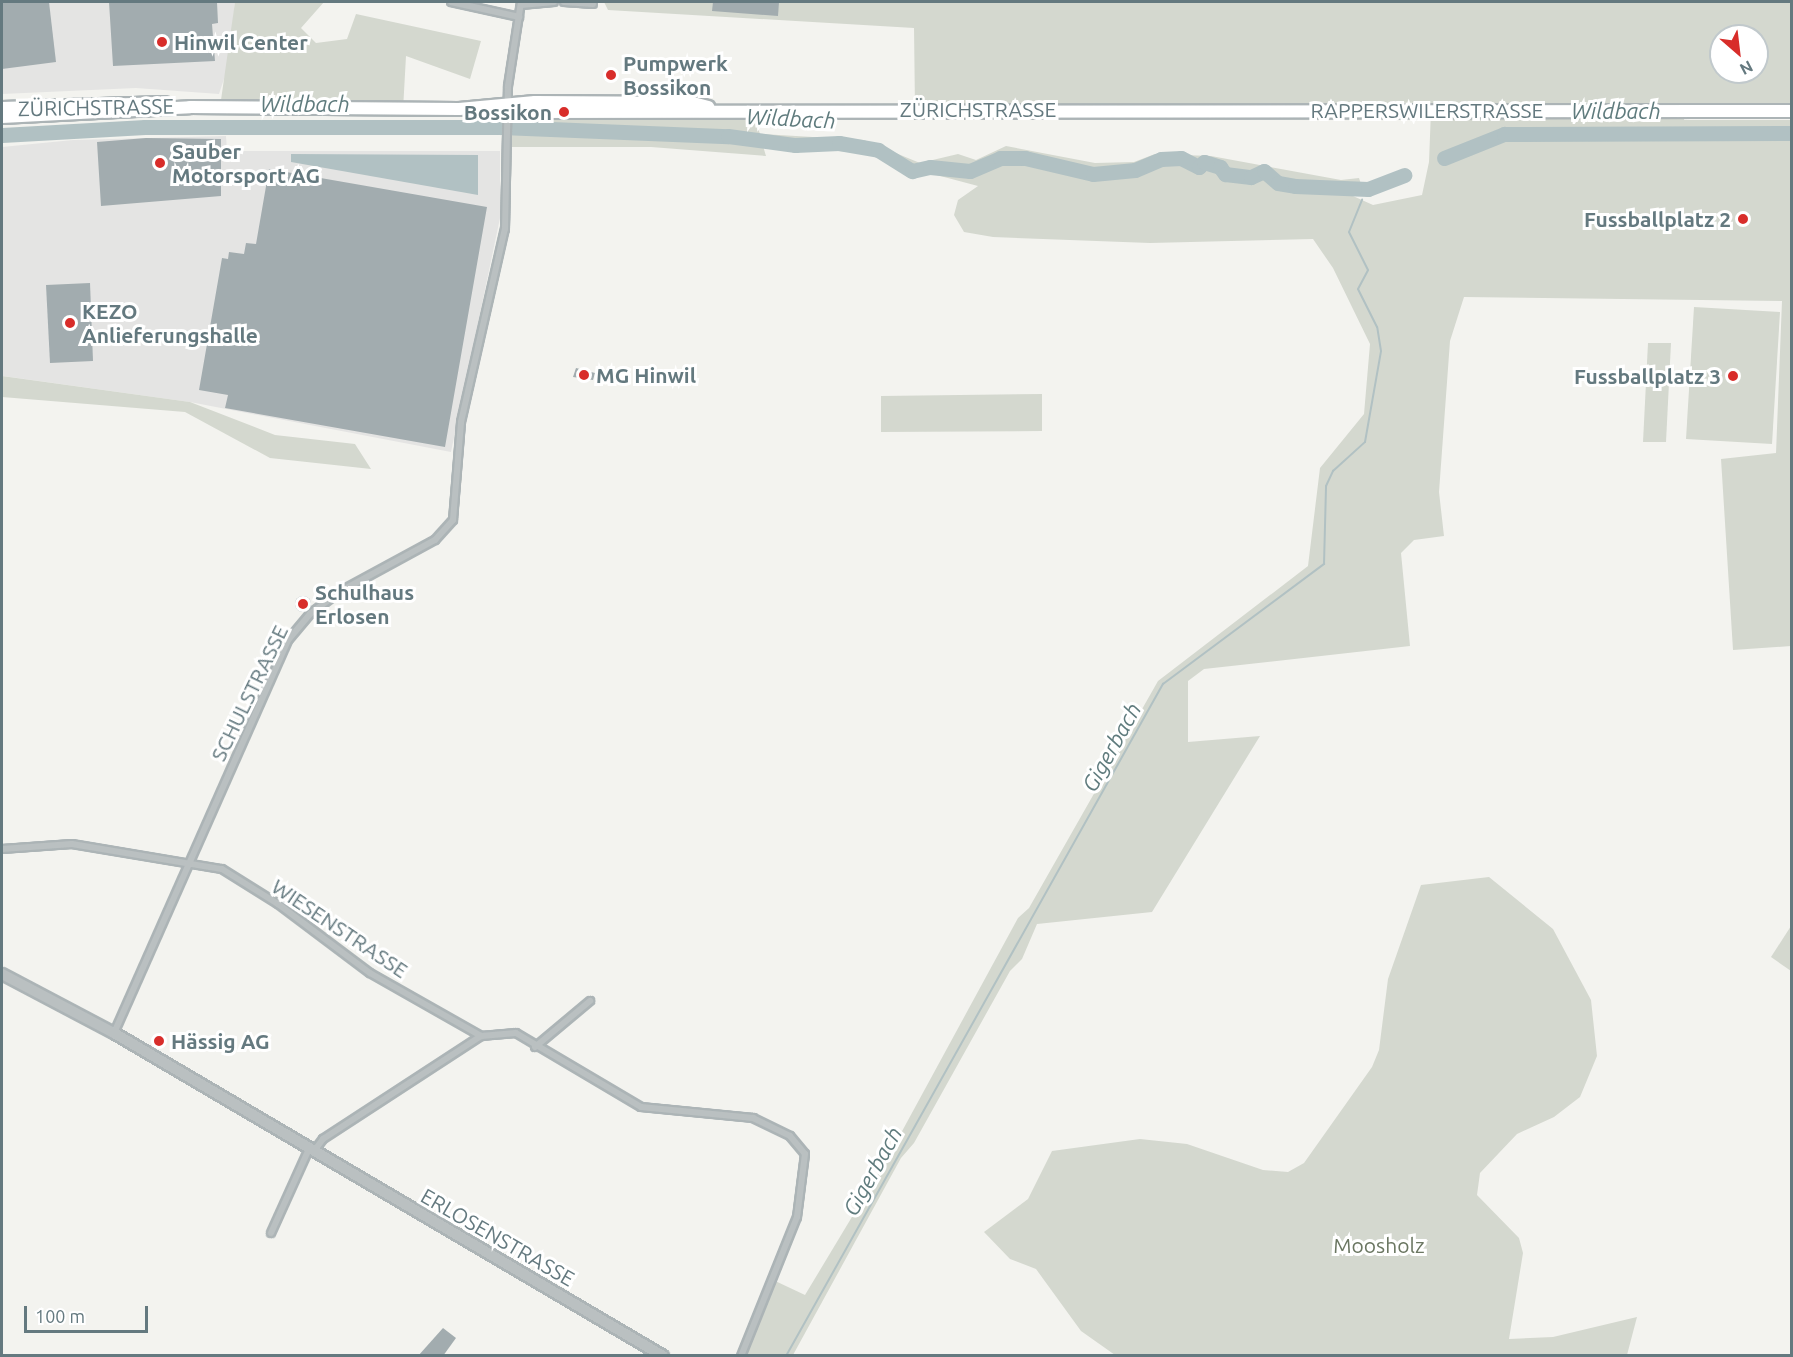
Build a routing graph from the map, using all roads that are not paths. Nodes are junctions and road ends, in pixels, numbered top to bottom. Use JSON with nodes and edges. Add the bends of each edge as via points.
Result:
{"nodes":[{"id":1,"x":451,"y":2,"type":"edge"},
{"id":2,"x":554,"y":2,"type":"edge"},
{"id":3,"x":564,"y":2,"type":"edge"},
{"id":4,"x":521,"y":3,"type":"edge"},
{"id":5,"x":593,"y":4,"type":"dead end"},
{"id":6,"x":519,"y":17,"type":"junction"},
{"id":7,"x":190,"y":107,"type":"junction"},
{"id":8,"x":2,"y":108,"type":"edge"},
{"id":9,"x":507,"y":108,"type":"junction"},
{"id":10,"x":1243,"y":110,"type":"joint"},
{"id":11,"x":1791,"y":111,"type":"edge"},
{"id":12,"x":2,"y":117,"type":"edge"},
{"id":13,"x":2,"y":849,"type":"edge"},
{"id":14,"x":187,"y":866,"type":"junction"},
{"id":15,"x":2,"y":974,"type":"edge"},
{"id":16,"x":590,"y":1001,"type":"dead end"},
{"id":17,"x":114,"y":1033,"type":"junction"},
{"id":18,"x":481,"y":1035,"type":"junction"},
{"id":19,"x":535,"y":1047,"type":"junction"},
{"id":20,"x":312,"y":1150,"type":"junction"},
{"id":21,"x":271,"y":1233,"type":"dead end"},
{"id":22,"x":663,"y":1356,"type":"edge"},
{"id":23,"x":741,"y":1356,"type":"edge"}],
"edges":[{"from":1,"to":6,"type":"street"},
{"from":2,"to":4,"type":"street"},
{"from":3,"to":5,"type":"street"},
{"from":4,"to":6,"type":"street","name":"SCHULSTRASSE"},
{"from":6,"to":9,"type":"street","name":"SCHULSTRASSE"},
{"from":7,"to":8,"type":"main road","name":"ZÜRICHSTRASSE","via":[[147,103]]},
{"from":7,"to":9,"type":"main road","name":"ZÜRICHSTRASSE"},
{"from":7,"to":12,"type":"main road","name":"ZÜRICHSTRASSE"},
{"from":9,"to":10,"type":"main road","name":"ZÜRICHSTRASSE","via":[[527,102],[612,102],[693,103],[712,108]]},
{"from":9,"to":14,"type":"street","name":"SCHULSTRASSE","via":[[505,229],[461,422],[453,520],[435,540],[341,591],[310,614],[289,639]]},
{"from":10,"to":11,"type":"main road","name":"RAPPERSWILERSTRASSE"},
{"from":13,"to":14,"type":"street","name":"WIESENSTRASSE","via":[[72,844]]},
{"from":14,"to":17,"type":"street","name":"SCHULSTRASSE"},
{"from":14,"to":18,"type":"street","name":"WIESENSTRASSE","via":[[222,869],[278,904],[370,973]]},
{"from":15,"to":17,"type":"street","name":"ERLOSENSTRASSE"},
{"from":16,"to":19,"type":"street"},
{"from":17,"to":20,"type":"street","name":"ERLOSENSTRASSE"},
{"from":18,"to":19,"type":"street","via":[[516,1033]]},
{"from":18,"to":20,"type":"street"},
{"from":19,"to":23,"type":"street","via":[[640,1107],[753,1118],[799,1143],[806,1170],[796,1217]]},
{"from":20,"to":21,"type":"street"},
{"from":20,"to":22,"type":"street","name":"ERLOSENSTRASSE"}]}
